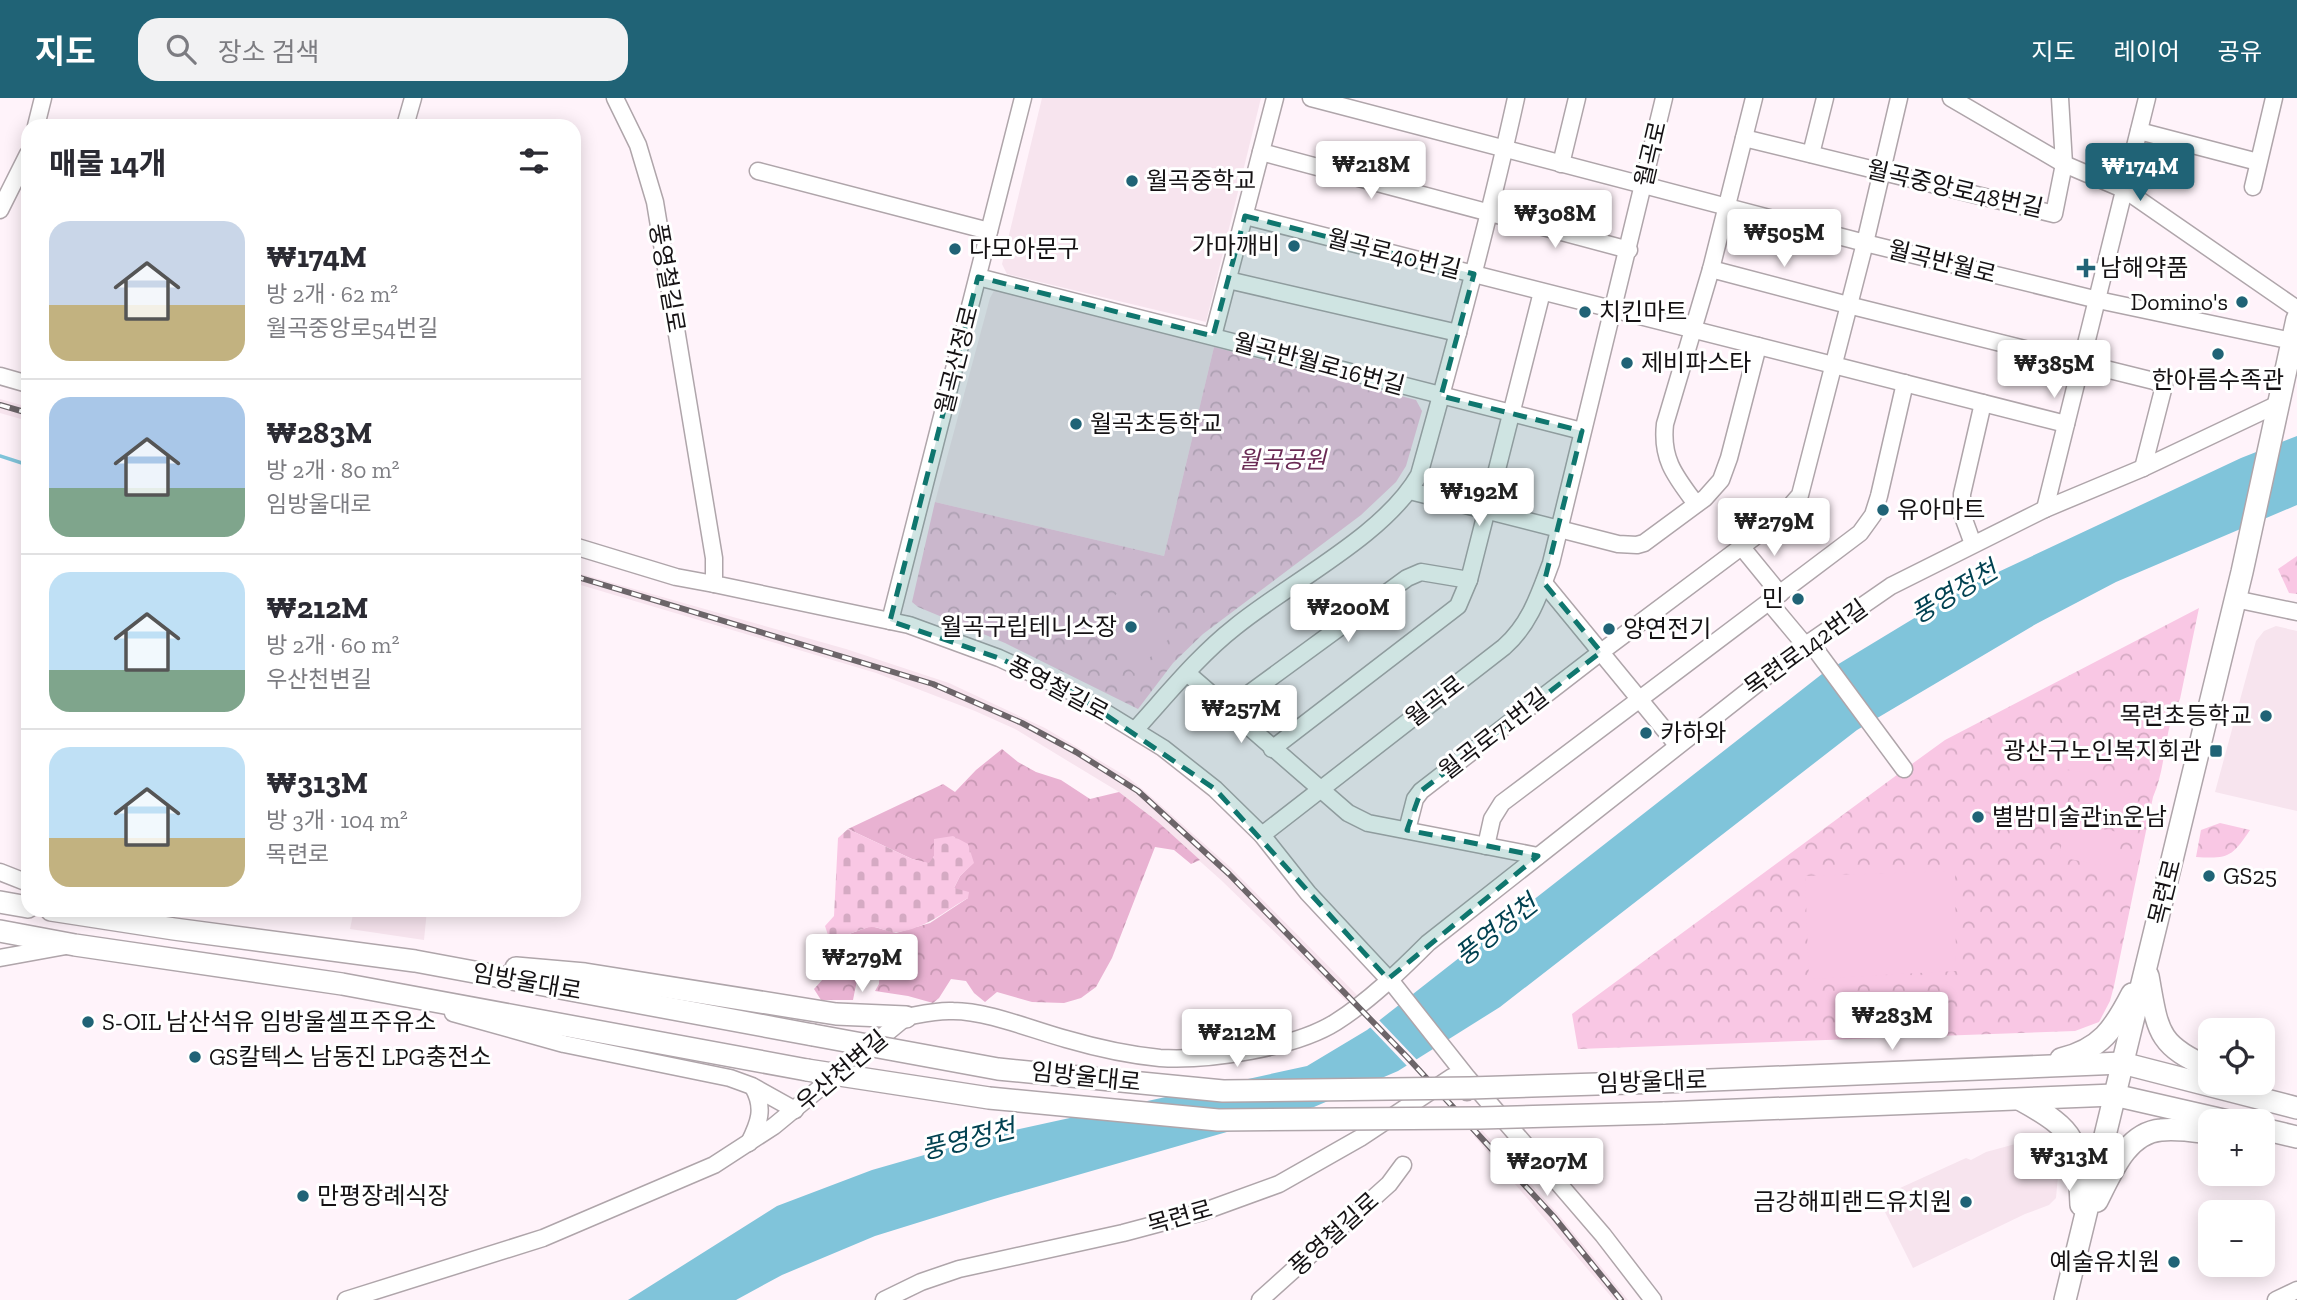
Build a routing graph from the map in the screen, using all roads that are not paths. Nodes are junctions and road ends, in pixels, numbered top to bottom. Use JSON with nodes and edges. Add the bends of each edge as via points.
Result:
{"nodes":[{"id":1,"x":43,"y":98,"type":"edge"},
{"id":2,"x":413,"y":98,"type":"edge"},
{"id":3,"x":615,"y":98,"type":"edge"},
{"id":4,"x":1023,"y":98,"type":"edge"},
{"id":5,"x":1275,"y":98,"type":"edge"},
{"id":6,"x":1311,"y":98,"type":"edge"},
{"id":7,"x":1516,"y":98,"type":"edge"},
{"id":8,"x":1577,"y":98,"type":"edge"},
{"id":9,"x":1664,"y":98,"type":"edge"},
{"id":10,"x":1754,"y":98,"type":"edge"},
{"id":11,"x":1825,"y":98,"type":"edge"},
{"id":12,"x":1899,"y":98,"type":"edge"},
{"id":13,"x":1951,"y":98,"type":"edge"},
{"id":14,"x":2060,"y":98,"type":"edge"},
{"id":15,"x":2147,"y":98,"type":"edge"},
{"id":16,"x":2274,"y":98,"type":"edge"},
{"id":17,"x":38,"y":119,"type":"edge"},
{"id":18,"x":407,"y":119,"type":"edge"},
{"id":19,"x":2139,"y":131,"type":"junction"},
{"id":20,"x":1744,"y":138,"type":"junction"},
{"id":21,"x":1504,"y":149,"type":"junction"},
{"id":22,"x":1261,"y":152,"type":"junction"},
{"id":23,"x":1811,"y":154,"type":"junction"},
{"id":24,"x":2258,"y":162,"type":"junction"},
{"id":25,"x":1561,"y":164,"type":"junction"},
{"id":26,"x":2064,"y":164,"type":"junction"},
{"id":27,"x":21,"y":167,"type":"edge"},
{"id":28,"x":758,"y":172,"type":"dead end"},
{"id":29,"x":1881,"y":173,"type":"junction"},
{"id":30,"x":1643,"y":186,"type":"junction"},
{"id":31,"x":2253,"y":187,"type":"dead end"},
{"id":32,"x":2125,"y":190,"type":"junction"},
{"id":33,"x":1726,"y":207,"type":"junction"},
{"id":34,"x":0,"y":210,"type":"edge"},
{"id":35,"x":1490,"y":214,"type":"junction"},
{"id":36,"x":1245,"y":216,"type":"junction"},
{"id":37,"x":989,"y":231,"type":"junction"},
{"id":38,"x":1865,"y":243,"type":"junction"},
{"id":39,"x":1629,"y":250,"type":"junction"},
{"id":40,"x":1711,"y":269,"type":"junction"},
{"id":41,"x":1474,"y":274,"type":"junction"},
{"id":42,"x":978,"y":276,"type":"junction"},
{"id":43,"x":1228,"y":280,"type":"junction"},
{"id":44,"x":1542,"y":292,"type":"junction"},
{"id":45,"x":2098,"y":300,"type":"junction"},
{"id":46,"x":1848,"y":305,"type":"junction"},
{"id":47,"x":2297,"y":309,"type":"edge"},
{"id":48,"x":1614,"y":310,"type":"junction"},
{"id":49,"x":2297,"y":319,"type":"edge"},
{"id":50,"x":1693,"y":330,"type":"junction"},
{"id":51,"x":1458,"y":333,"type":"junction"},
{"id":52,"x":1213,"y":336,"type":"junction"},
{"id":53,"x":2295,"y":340,"type":"edge"},
{"id":54,"x":1758,"y":346,"type":"junction"},
{"id":55,"x":1832,"y":364,"type":"junction"},
{"id":56,"x":2082,"y":364,"type":"junction"},
{"id":57,"x":0,"y":376,"type":"edge"},
{"id":58,"x":21,"y":382,"type":"edge"},
{"id":59,"x":1905,"y":383,"type":"junction"},
{"id":60,"x":1441,"y":396,"type":"junction"},
{"id":61,"x":1983,"y":403,"type":"junction"},
{"id":62,"x":2277,"y":411,"type":"junction"},
{"id":63,"x":1511,"y":413,"type":"junction"},
{"id":64,"x":2066,"y":424,"type":"junction"},
{"id":65,"x":1582,"y":431,"type":"junction"},
{"id":66,"x":2143,"y":468,"type":"junction"},
{"id":67,"x":1410,"y":491,"type":"junction"},
{"id":68,"x":1696,"y":504,"type":"junction"},
{"id":69,"x":2045,"y":509,"type":"junction"},
{"id":70,"x":1485,"y":511,"type":"junction"},
{"id":71,"x":1558,"y":530,"type":"junction"},
{"id":72,"x":1973,"y":544,"type":"junction"},
{"id":73,"x":1740,"y":545,"type":"junction"},
{"id":74,"x":581,"y":548,"type":"edge"},
{"id":75,"x":1469,"y":580,"type":"junction"},
{"id":76,"x":1544,"y":583,"type":"junction"},
{"id":77,"x":714,"y":584,"type":"junction"},
{"id":78,"x":2235,"y":599,"type":"junction"},
{"id":79,"x":1770,"y":601,"type":"junction"},
{"id":80,"x":2297,"y":612,"type":"edge"},
{"id":81,"x":890,"y":621,"type":"junction"},
{"id":82,"x":1811,"y":646,"type":"junction"},
{"id":83,"x":1601,"y":652,"type":"junction"},
{"id":84,"x":1187,"y":673,"type":"junction"},
{"id":85,"x":1640,"y":699,"type":"junction"},
{"id":86,"x":1228,"y":709,"type":"junction"},
{"id":87,"x":1135,"y":730,"type":"junction"},
{"id":88,"x":1677,"y":745,"type":"junction"},
{"id":89,"x":1272,"y":748,"type":"junction"},
{"id":90,"x":1900,"y":763,"type":"dead end"},
{"id":91,"x":1320,"y":789,"type":"junction"},
{"id":92,"x":1407,"y":830,"type":"junction"},
{"id":93,"x":1262,"y":835,"type":"junction"},
{"id":94,"x":1486,"y":846,"type":"junction"},
{"id":95,"x":1538,"y":856,"type":"junction"},
{"id":96,"x":0,"y":872,"type":"edge"},
{"id":97,"x":21,"y":880,"type":"edge"},
{"id":98,"x":0,"y":902,"type":"edge"},
{"id":99,"x":21,"y":906,"type":"edge"},
{"id":100,"x":103,"y":917,"type":"edge"},
{"id":101,"x":0,"y":931,"type":"edge"},
{"id":102,"x":75,"y":944,"type":"junction"},
{"id":103,"x":0,"y":958,"type":"edge"},
{"id":104,"x":415,"y":961,"type":"junction"},
{"id":105,"x":2146,"y":968,"type":"junction"},
{"id":106,"x":1391,"y":982,"type":"junction"},
{"id":107,"x":352,"y":986,"type":"junction"},
{"id":108,"x":906,"y":1017,"type":"junction"},
{"id":109,"x":2198,"y":1062,"type":"edge"},
{"id":110,"x":2122,"y":1063,"type":"junction"},
{"id":111,"x":2027,"y":1067,"type":"junction"},
{"id":112,"x":1460,"y":1076,"type":"junction"},
{"id":113,"x":753,"y":1087,"type":"junction"},
{"id":114,"x":2114,"y":1095,"type":"junction"},
{"id":115,"x":2273,"y":1095,"type":"edge"},
{"id":116,"x":2019,"y":1099,"type":"junction"},
{"id":117,"x":2297,"y":1106,"type":"edge"},
{"id":118,"x":795,"y":1110,"type":"junction"},
{"id":119,"x":2198,"y":1114,"type":"edge"},
{"id":120,"x":2198,"y":1132,"type":"edge"},
{"id":121,"x":2275,"y":1132,"type":"edge"},
{"id":122,"x":2275,"y":1137,"type":"edge"},
{"id":123,"x":2297,"y":1138,"type":"edge"},
{"id":124,"x":749,"y":1143,"type":"junction"},
{"id":125,"x":1404,"y":1164,"type":"dead end"},
{"id":126,"x":2082,"y":1231,"type":"junction"},
{"id":127,"x":2297,"y":1290,"type":"edge"},
{"id":128,"x":346,"y":1300,"type":"edge"},
{"id":129,"x":884,"y":1300,"type":"edge"},
{"id":130,"x":1260,"y":1300,"type":"edge"},
{"id":131,"x":1653,"y":1300,"type":"edge"},
{"id":132,"x":2065,"y":1300,"type":"edge"},
{"id":133,"x":2276,"y":1300,"type":"edge"}],
"edges":[{"from":1,"to":17,"type":"street"},
{"from":2,"to":18,"type":"street"},
{"from":3,"to":77,"type":"street","name":"풍영철길로","via":[[638,145],[655,202],[714,558]]},
{"from":4,"to":37,"type":"street","name":"월곡산정로"},
{"from":5,"to":22,"type":"street","name":"월곡반월로16번길"},
{"from":6,"to":21,"type":"street","name":"월곡반월로"},
{"from":7,"to":21,"type":"street"},
{"from":8,"to":25,"type":"street"},
{"from":9,"to":30,"type":"street","name":"월곡로"},
{"from":10,"to":20,"type":"street"},
{"from":11,"to":23,"type":"street"},
{"from":12,"to":29,"type":"street","name":"월곡로71번길"},
{"from":13,"to":26,"type":"street"},
{"from":14,"to":26,"type":"street","name":"월곡중앙로48번길"},
{"from":15,"to":19,"type":"street"},
{"from":16,"to":24,"type":"street"},
{"from":19,"to":24,"type":"street"},
{"from":19,"to":32,"type":"street"},
{"from":20,"to":23,"type":"street","name":"월곡중앙로48번길"},
{"from":20,"to":33,"type":"street"},
{"from":21,"to":25,"type":"street","name":"월곡반월로"},
{"from":21,"to":35,"type":"street"},
{"from":22,"to":35,"type":"street"},
{"from":22,"to":36,"type":"street","name":"월곡반월로16번길"},
{"from":23,"to":29,"type":"street","name":"월곡중앙로48번길"},
{"from":24,"to":31,"type":"street"},
{"from":25,"to":30,"type":"street","name":"월곡반월로"},
{"from":26,"to":29,"type":"street","name":"월곡중앙로48번길","via":[[2054,214]]},
{"from":26,"to":32,"type":"street"},
{"from":27,"to":34,"type":"street"},
{"from":28,"to":37,"type":"street"},
{"from":29,"to":38,"type":"street","name":"월곡로71번길"},
{"from":30,"to":33,"type":"street","name":"월곡반월로"},
{"from":30,"to":39,"type":"street","name":"월곡로"},
{"from":32,"to":45,"type":"street"},
{"from":32,"to":47,"type":"street"},
{"from":33,"to":38,"type":"street","name":"월곡반월로"},
{"from":33,"to":40,"type":"street"},
{"from":35,"to":39,"type":"street"},
{"from":35,"to":41,"type":"street"},
{"from":36,"to":41,"type":"street","name":"월곡로40번길"},
{"from":36,"to":43,"type":"street","name":"월곡반월로16번길"},
{"from":37,"to":42,"type":"street","name":"월곡산정로"},
{"from":38,"to":45,"type":"street","name":"월곡반월로"},
{"from":38,"to":46,"type":"street","name":"월곡로71번길"},
{"from":39,"to":48,"type":"street","name":"월곡로"},
{"from":40,"to":46,"type":"street"},
{"from":40,"to":50,"type":"street"},
{"from":41,"to":44,"type":"street","name":"월곡로40번길"},
{"from":41,"to":51,"type":"street"},
{"from":42,"to":52,"type":"street"},
{"from":42,"to":81,"type":"street","name":"월곡산정로"},
{"from":43,"to":51,"type":"street"},
{"from":43,"to":52,"type":"street","name":"월곡반월로16번길"},
{"from":44,"to":48,"type":"street","name":"월곡로40번길"},
{"from":44,"to":63,"type":"street"},
{"from":45,"to":53,"type":"street","name":"월곡반월로"},
{"from":45,"to":56,"type":"street"},
{"from":46,"to":55,"type":"street","name":"월곡로71번길"},
{"from":46,"to":56,"type":"street"},
{"from":48,"to":50,"type":"street","name":"월곡로40번길"},
{"from":48,"to":65,"type":"street","name":"월곡로"},
{"from":49,"to":53,"type":"main road","name":"목련로"},
{"from":50,"to":54,"type":"street","name":"월곡로40번길"},
{"from":50,"to":68,"type":"street","via":[[1664,435],[1672,472]]},
{"from":51,"to":60,"type":"street"},
{"from":52,"to":60,"type":"street","name":"월곡반월로16번길"},
{"from":53,"to":62,"type":"main road","name":"목련로"},
{"from":54,"to":55,"type":"street","name":"월곡로40번길"},
{"from":54,"to":68,"type":"street","via":[[1727,468]]},
{"from":55,"to":59,"type":"street","name":"월곡로40번길"},
{"from":55,"to":73,"type":"street","name":"월곡로71번길","via":[[1800,495],[1780,517]]},
{"from":56,"to":64,"type":"street"},
{"from":56,"to":66,"type":"street","via":[[2164,386]]},
{"from":57,"to":58,"type":"street"},
{"from":59,"to":61,"type":"street","name":"월곡로40번길"},
{"from":59,"to":79,"type":"street","via":[[1873,515],[1860,533]]},
{"from":60,"to":63,"type":"street","name":"월곡반월로16번길"},
{"from":60,"to":67,"type":"street","via":[[1419,475]]},
{"from":61,"to":64,"type":"street","name":"월곡로40번길"},
{"from":61,"to":72,"type":"street","via":[[1962,494],[1962,514]]},
{"from":62,"to":66,"type":"street","name":"목련로142번길"},
{"from":62,"to":78,"type":"main road","name":"목련로"},
{"from":63,"to":65,"type":"street","name":"월곡반월로16번길"},
{"from":63,"to":70,"type":"street"},
{"from":64,"to":69,"type":"street"},
{"from":65,"to":71,"type":"street","name":"월곡로"},
{"from":66,"to":69,"type":"street","name":"목련로142번길"},
{"from":67,"to":70,"type":"street"},
{"from":67,"to":84,"type":"street","via":[[1339,552],[1234,627]]},
{"from":68,"to":71,"type":"street","via":[[1637,545]]},
{"from":69,"to":72,"type":"street","name":"목련로142번길"},
{"from":70,"to":71,"type":"street"},
{"from":70,"to":75,"type":"street"},
{"from":71,"to":76,"type":"street","name":"월곡로"},
{"from":72,"to":82,"type":"street","name":"목련로142번길","via":[[1891,586]]},
{"from":73,"to":79,"type":"street"},
{"from":73,"to":83,"type":"street","name":"월곡로71번길"},
{"from":74,"to":77,"type":"street"},
{"from":75,"to":86,"type":"street","via":[[1421,572],[1407,578]]},
{"from":75,"to":89,"type":"street","via":[[1458,606]]},
{"from":76,"to":83,"type":"street"},
{"from":76,"to":91,"type":"street","name":"월곡로","via":[[1519,634]]},
{"from":77,"to":81,"type":"street","name":"풍영철길로"},
{"from":78,"to":80,"type":"street"},
{"from":78,"to":105,"type":"main road","name":"목련로"},
{"from":79,"to":82,"type":"street"},
{"from":79,"to":85,"type":"street"},
{"from":81,"to":87,"type":"street","name":"풍영철길로","via":[[999,658],[1072,692]]},
{"from":82,"to":88,"type":"street","name":"목련로142번길"},
{"from":82,"to":90,"type":"street"},
{"from":83,"to":85,"type":"street"},
{"from":83,"to":92,"type":"street","name":"월곡로71번길","via":[[1421,791]]},
{"from":84,"to":86,"type":"street"},
{"from":84,"to":87,"type":"street"},
{"from":85,"to":88,"type":"street"},
{"from":85,"to":94,"type":"street","via":[[1502,803],[1492,818]]},
{"from":86,"to":89,"type":"street"},
{"from":87,"to":93,"type":"street","name":"풍영철길로","via":[[1215,789]]},
{"from":88,"to":95,"type":"street","name":"목련로142번길"},
{"from":89,"to":91,"type":"street"},
{"from":91,"to":92,"type":"street","via":[[1368,823]]},
{"from":91,"to":93,"type":"street","name":"월곡로"},
{"from":92,"to":94,"type":"street"},
{"from":93,"to":106,"type":"street","name":"풍영철길로","via":[[1308,893]]},
{"from":94,"to":95,"type":"street"},
{"from":95,"to":106,"type":"street","name":"목련로142번길","via":[[1428,943]]},
{"from":96,"to":97,"type":"street"},
{"from":98,"to":99,"type":"main road"},
{"from":100,"to":104,"type":"main road","name":"임방울대로"},
{"from":101,"to":102,"type":"main road","name":"임방울대로"},
{"from":102,"to":103,"type":"street"},
{"from":102,"to":107,"type":"main road","name":"임방울대로"},
{"from":104,"to":108,"type":"main road","via":[[585,974],[836,1014]]},
{"from":104,"to":111,"type":"main road","name":"임방울대로","bridge":true,"via":[[998,1069],[1223,1091],[1470,1088]]},
{"from":105,"to":109,"type":"main road","via":[[2164,1037],[2177,1052]]},
{"from":105,"to":110,"type":"main road","name":"목련로"},
{"from":105,"to":111,"type":"main road","via":[[2115,1024],[2097,1044],[2073,1056]]},
{"from":106,"to":108,"type":"street","name":"우산천변길","via":[[1335,1023],[1310,1035],[1214,1056],[1161,1058],[1094,1047],[954,1011]]},
{"from":106,"to":112,"type":"street","name":"풍영철길로"},
{"from":107,"to":113,"type":"street","via":[[564,1044],[730,1078]]},
{"from":107,"to":116,"type":"main road","name":"임방울대로","bridge":true,"via":[[807,1070],[989,1098],[1217,1120],[1480,1118]]},
{"from":108,"to":118,"type":"street","name":"우산천변길"},
{"from":110,"to":111,"type":"main road","name":"임방울대로"},
{"from":110,"to":114,"type":"main road","name":"목련로"},
{"from":110,"to":117,"type":"main road","name":"임방울대로"},
{"from":112,"to":129,"type":"street","name":"목련로","via":[[1279,1184],[1202,1212],[1123,1233],[959,1269]]},
{"from":112,"to":131,"type":"street","name":"풍영철길로","via":[[1511,1140],[1526,1145]]},
{"from":113,"to":118,"type":"street"},
{"from":113,"to":124,"type":"street","via":[[761,1109]]},
{"from":114,"to":116,"type":"main road","name":"임방울대로"},
{"from":114,"to":119,"type":"main road","name":"임방울대로"},
{"from":114,"to":126,"type":"main road","name":"목련로"},
{"from":115,"to":117,"type":"main road"},
{"from":116,"to":126,"type":"main road","via":[[2061,1124],[2074,1143]]},
{"from":118,"to":124,"type":"street","name":"우산천변길"},
{"from":120,"to":126,"type":"main road","via":[[2163,1129],[2141,1136],[2118,1162]]},
{"from":121,"to":123,"type":"main road"},
{"from":122,"to":123,"type":"main road"},
{"from":124,"to":128,"type":"street","name":"우산천변길","via":[[714,1165],[543,1238]]},
{"from":125,"to":130,"type":"street","name":"풍영철길로","via":[[1389,1184]]},
{"from":126,"to":132,"type":"main road","name":"목련로"},
{"from":127,"to":133,"type":"street"}]}
